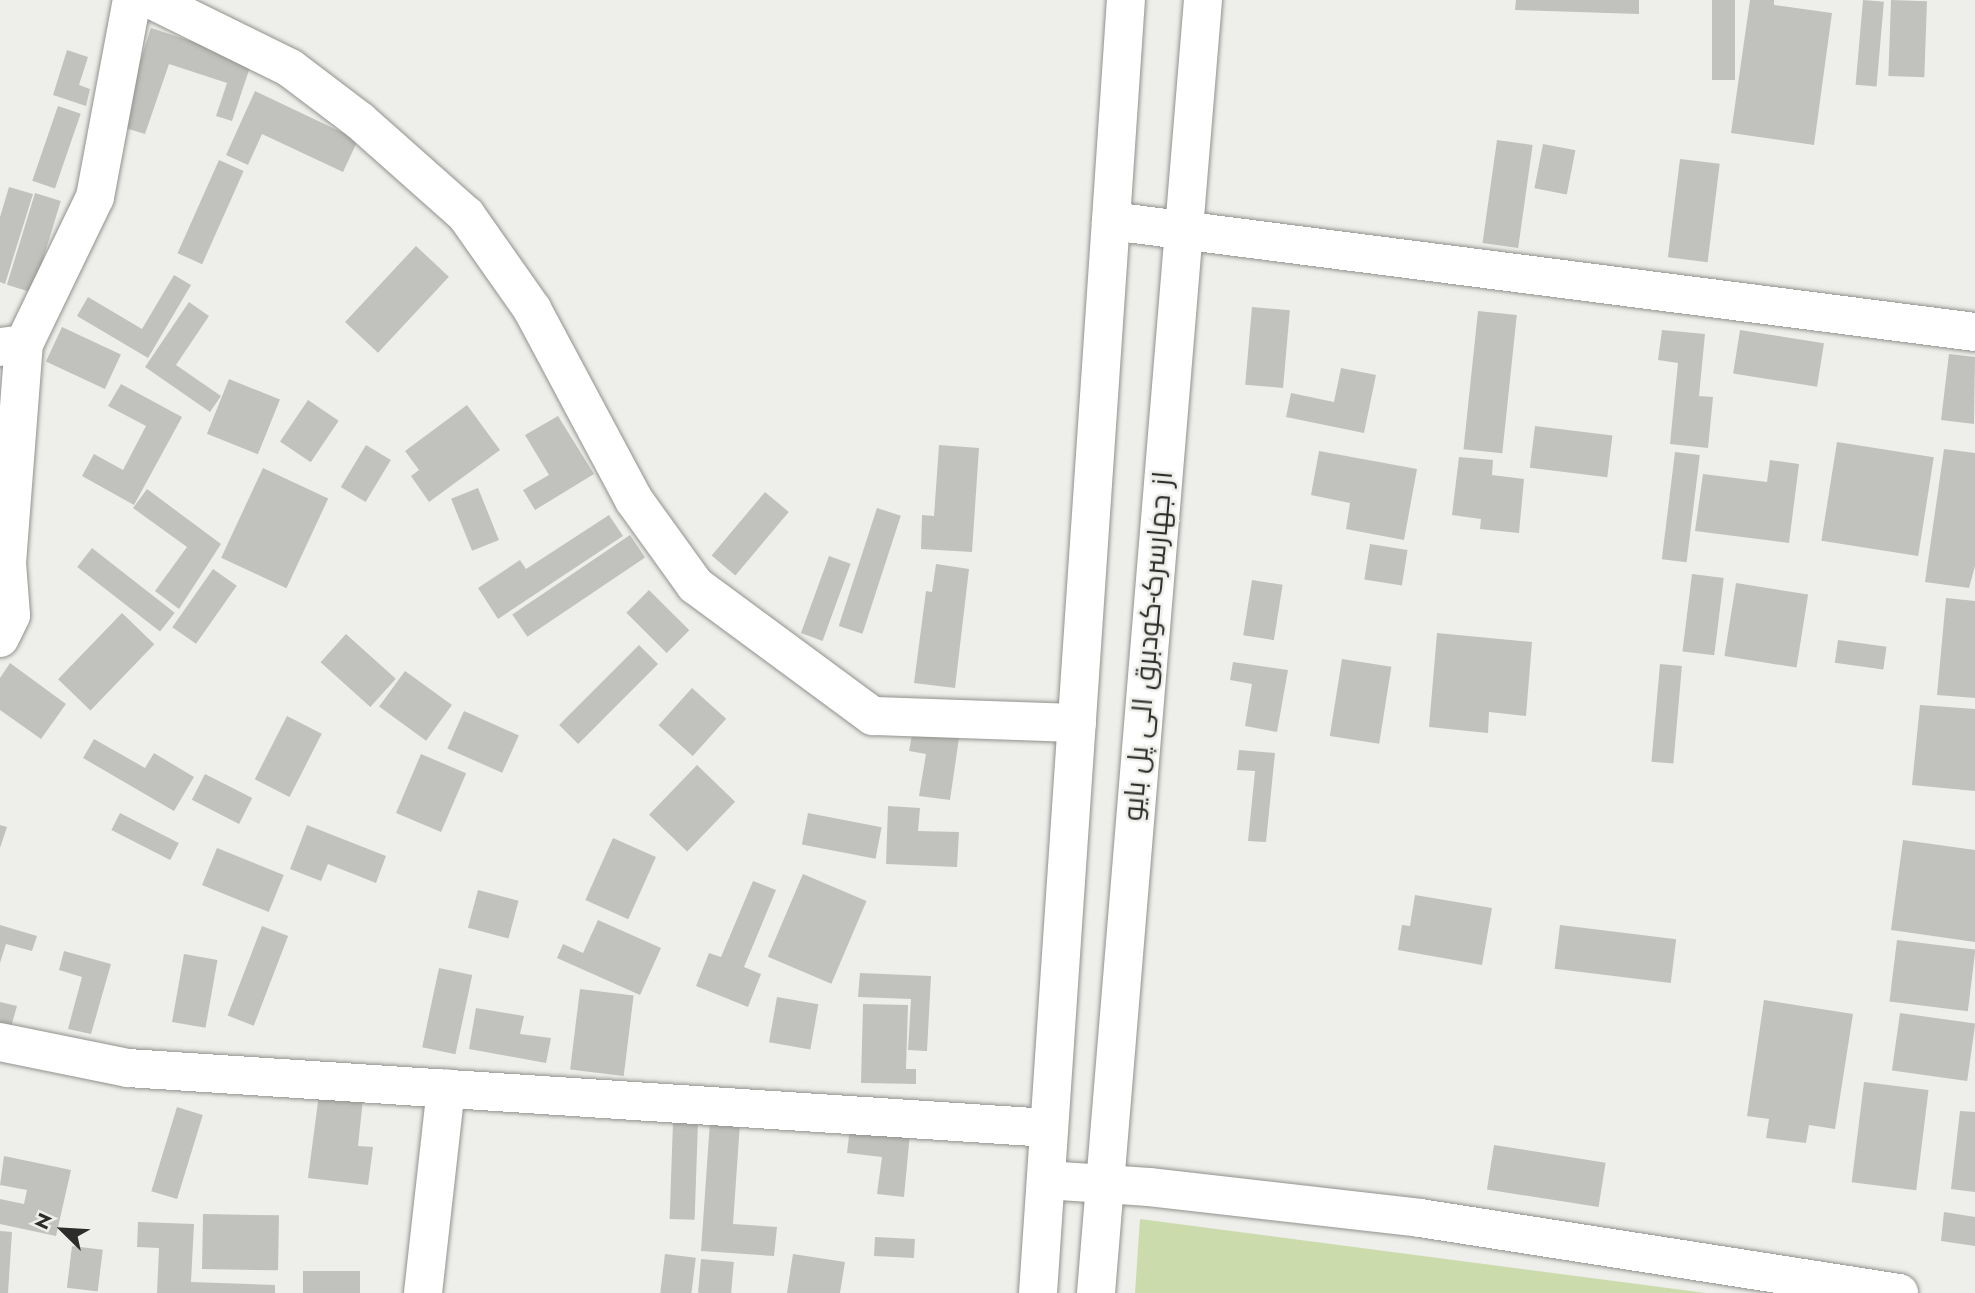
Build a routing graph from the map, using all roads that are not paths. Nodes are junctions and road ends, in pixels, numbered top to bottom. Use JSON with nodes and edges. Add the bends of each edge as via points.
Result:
{"nodes":[{"id":1,"x":132,"y":0,"type":"edge"},
{"id":2,"x":152,"y":0,"type":"edge"},
{"id":3,"x":1126,"y":0,"type":"edge"},
{"id":4,"x":1203,"y":0,"type":"edge"},
{"id":5,"x":1111,"y":221,"type":"junction"},
{"id":6,"x":1183,"y":230,"type":"junction"},
{"id":7,"x":1975,"y":332,"type":"edge"},
{"id":8,"x":12,"y":345,"type":"edge"},
{"id":9,"x":0,"y":638,"type":"edge"},
{"id":10,"x":1077,"y":723,"type":"junction"},
{"id":11,"x":0,"y":1042,"type":"edge"},
{"id":12,"x":446,"y":1088,"type":"junction"},
{"id":13,"x":1049,"y":1128,"type":"junction"},
{"id":14,"x":1046,"y":1180,"type":"junction"},
{"id":15,"x":1102,"y":1184,"type":"junction"},
{"id":16,"x":423,"y":1293,"type":"edge"},
{"id":17,"x":1038,"y":1293,"type":"edge"},
{"id":18,"x":1096,"y":1293,"type":"edge"},
{"id":19,"x":1899,"y":1293,"type":"edge"}],
"edges":[{"from":1,"to":8,"type":"street","via":[[95,197]]},
{"from":2,"to":10,"type":"street","via":[[290,68],[359,121],[466,215],[532,309],[634,500],[695,585],[873,716]]},
{"from":3,"to":5,"type":"street"},
{"from":4,"to":6,"type":"street","name":"از جهارسرک-کودبرق الی پل بایو"},
{"from":5,"to":6,"type":"street"},
{"from":5,"to":10,"type":"street"},
{"from":6,"to":7,"type":"street"},
{"from":6,"to":15,"type":"street","name":"از جهارسرک-کودبرق الی پل بایو"},
{"from":8,"to":9,"type":"street","via":[[7,563],[11,615]]},
{"from":10,"to":13,"type":"street"},
{"from":11,"to":12,"type":"street","via":[[128,1068]]},
{"from":12,"to":13,"type":"street"},
{"from":12,"to":16,"type":"street"},
{"from":13,"to":14,"type":"street"},
{"from":14,"to":15,"type":"street"},
{"from":14,"to":17,"type":"street"},
{"from":15,"to":18,"type":"street","name":"از جهارسرک-کودبرق الی پل بایو"},
{"from":15,"to":19,"type":"street","via":[[1420,1219]]}]}
